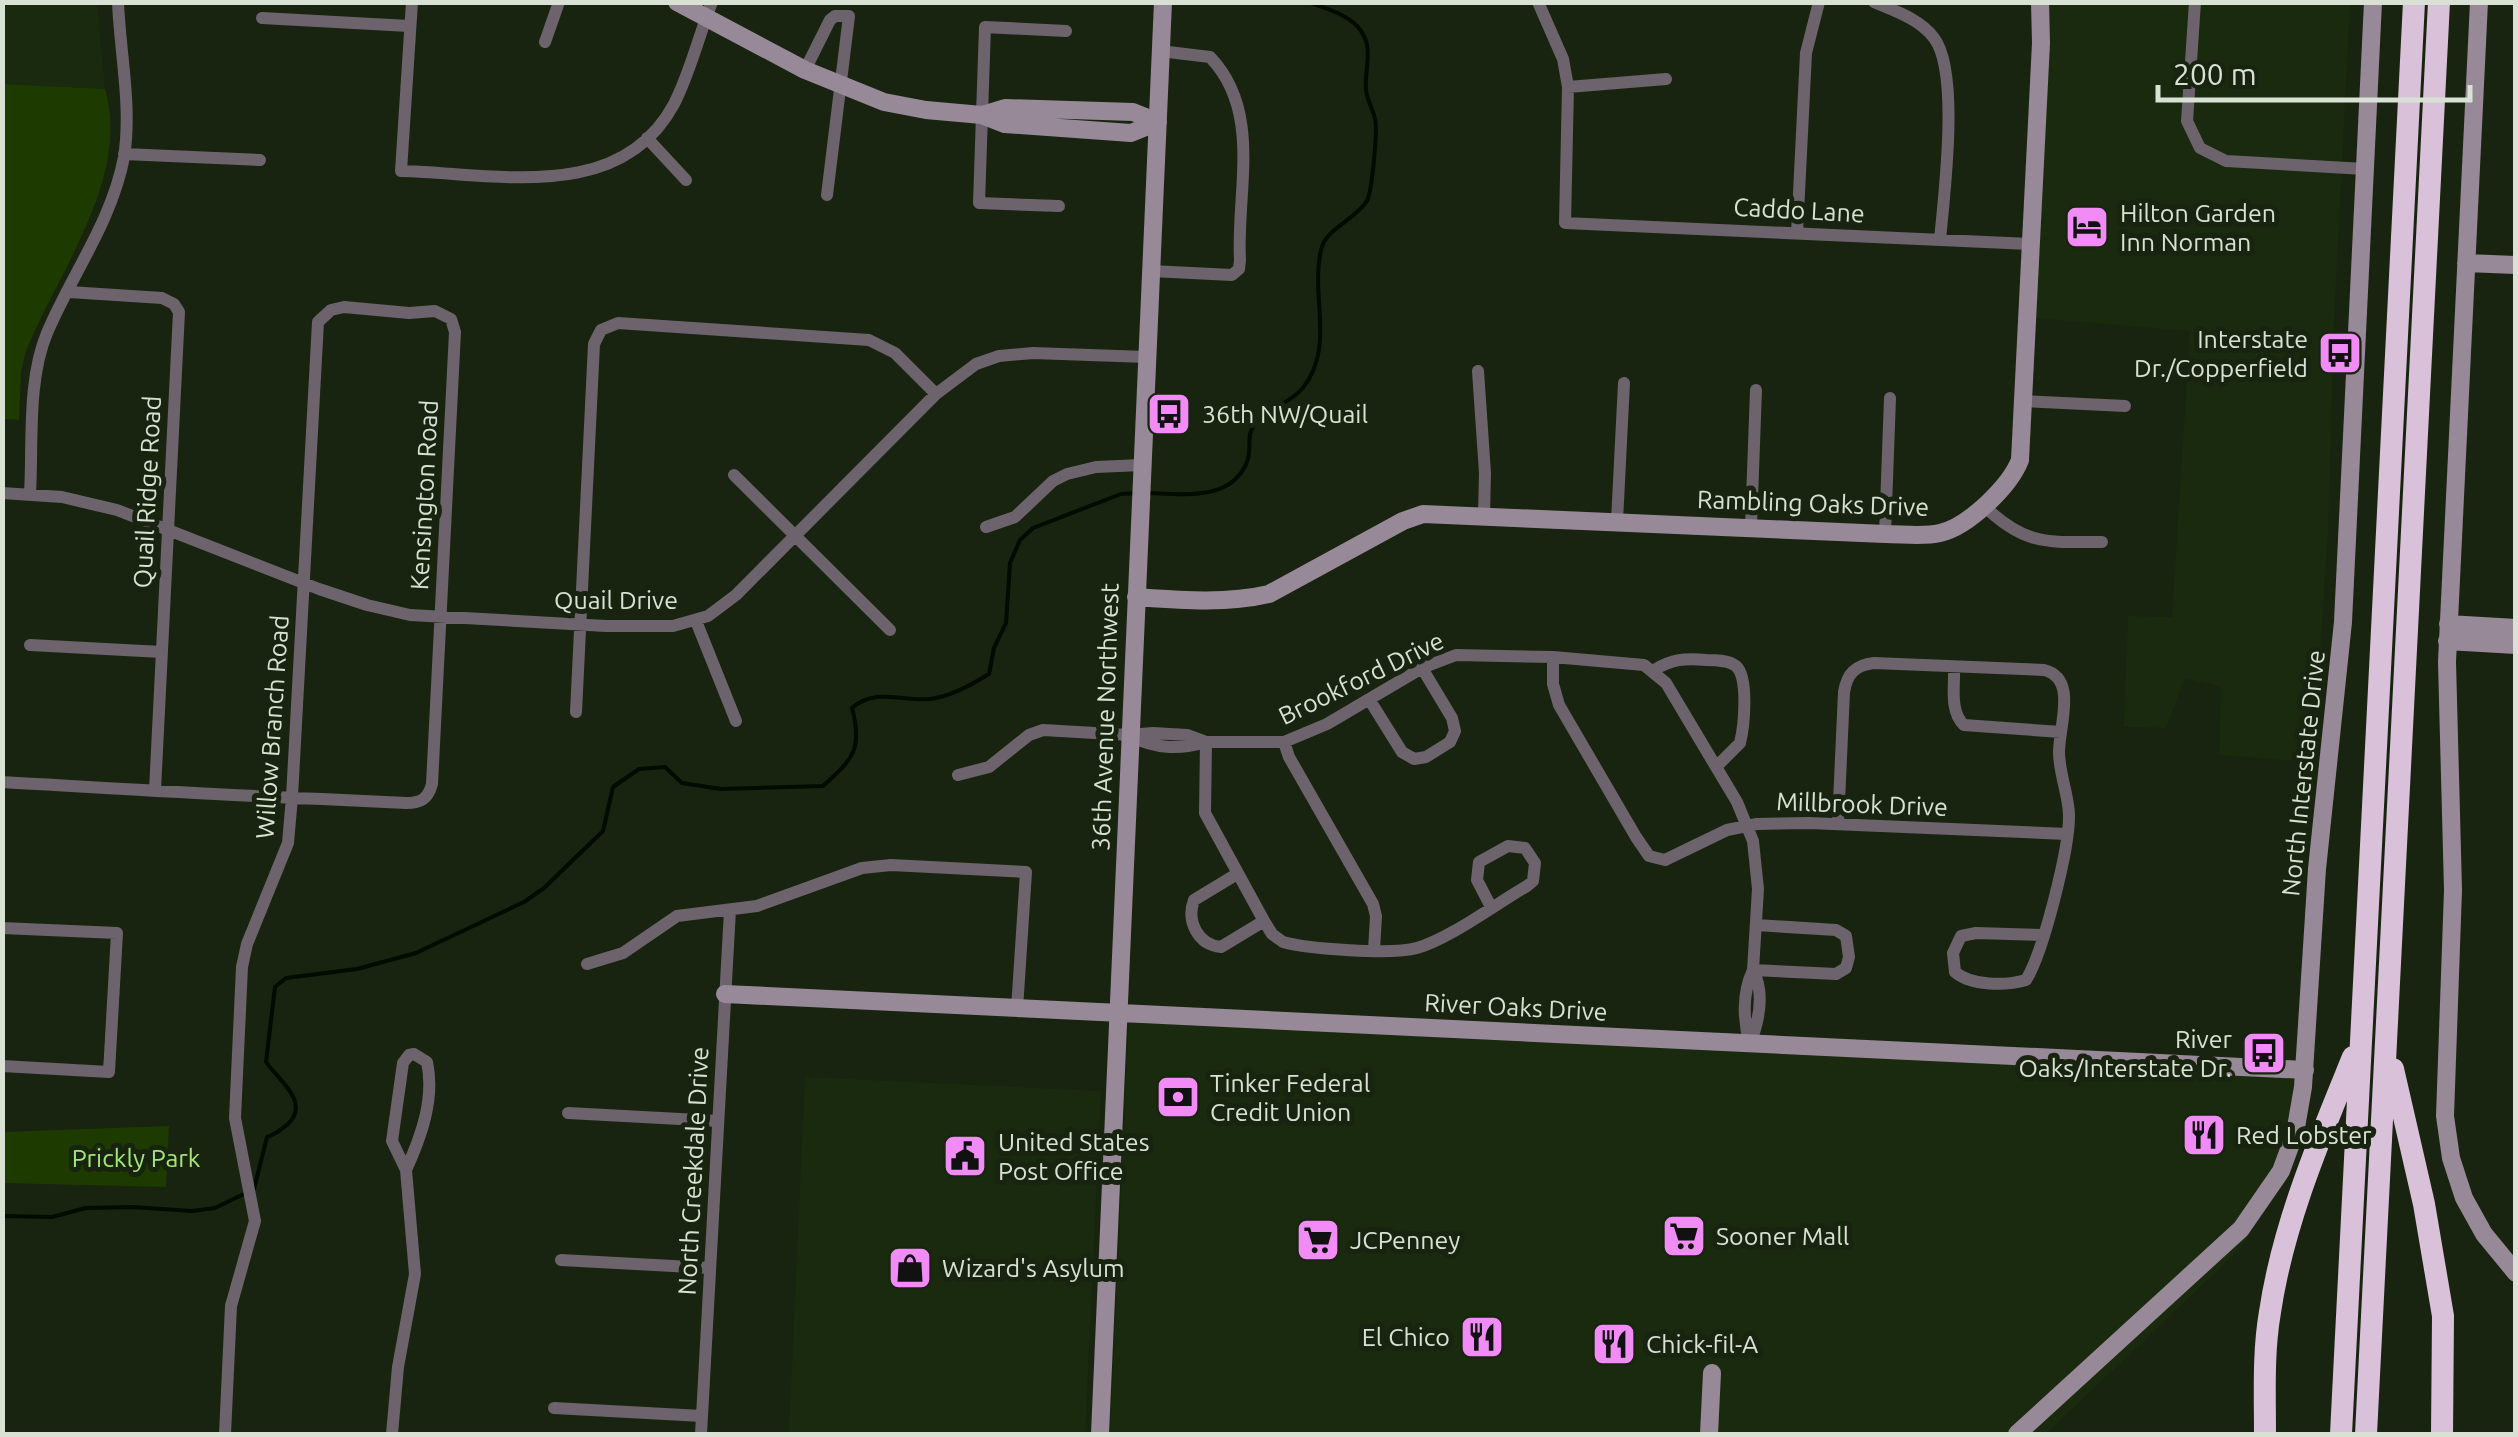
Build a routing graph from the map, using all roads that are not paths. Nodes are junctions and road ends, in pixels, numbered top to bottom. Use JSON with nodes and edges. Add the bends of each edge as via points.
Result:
{"nodes":[{"id":1,"x":118,"y":2,"type":"edge"},
{"id":2,"x":412,"y":2,"type":"edge"},
{"id":3,"x":559,"y":2,"type":"edge"},
{"id":4,"x":677,"y":2,"type":"edge"},
{"id":5,"x":1163,"y":2,"type":"edge"},
{"id":6,"x":1538,"y":2,"type":"edge"},
{"id":7,"x":1819,"y":2,"type":"edge"},
{"id":8,"x":2040,"y":2,"type":"edge"},
{"id":9,"x":2196,"y":2,"type":"edge"},
{"id":10,"x":2373,"y":2,"type":"edge"},
{"id":11,"x":2414,"y":2,"type":"edge"},
{"id":12,"x":2439,"y":2,"type":"edge"},
{"id":13,"x":2480,"y":2,"type":"edge"},
{"id":14,"x":1881,"y":4,"type":"edge"},
{"id":15,"x":709,"y":10,"type":"edge"},
{"id":16,"x":262,"y":18,"type":"dead end"},
{"id":17,"x":408,"y":26,"type":"junction"},
{"id":18,"x":1066,"y":31,"type":"dead end"},
{"id":19,"x":545,"y":42,"type":"dead end"},
{"id":20,"x":1160,"y":51,"type":"junction"},
{"id":21,"x":805,"y":70,"type":"junction"},
{"id":22,"x":1666,"y":79,"type":"dead end"},
{"id":23,"x":840,"y":86,"type":"junction"},
{"id":24,"x":1568,"y":88,"type":"junction"},
{"id":25,"x":982,"y":115,"type":"junction"},
{"id":26,"x":1158,"y":122,"type":"junction"},
{"id":27,"x":646,"y":138,"type":"junction"},
{"id":28,"x":124,"y":154,"type":"junction"},
{"id":29,"x":260,"y":160,"type":"dead end"},
{"id":30,"x":2365,"y":169,"type":"junction"},
{"id":31,"x":686,"y":180,"type":"dead end"},
{"id":32,"x":827,"y":195,"type":"dead end"},
{"id":33,"x":1059,"y":206,"type":"dead end"},
{"id":34,"x":1797,"y":233,"type":"junction"},
{"id":35,"x":1940,"y":240,"type":"junction"},
{"id":36,"x":2030,"y":244,"type":"junction"},
{"id":37,"x":2516,"y":254,"type":"edge"},
{"id":38,"x":2466,"y":257,"type":"junction"},
{"id":39,"x":2516,"y":265,"type":"edge"},
{"id":40,"x":1150,"y":270,"type":"junction"},
{"id":41,"x":69,"y":292,"type":"junction"},
{"id":42,"x":327,"y":312,"type":"joint"},
{"id":43,"x":1146,"y":357,"type":"junction"},
{"id":44,"x":1478,"y":371,"type":"dead end"},
{"id":45,"x":1624,"y":383,"type":"dead end"},
{"id":46,"x":1756,"y":390,"type":"dead end"},
{"id":47,"x":936,"y":394,"type":"junction"},
{"id":48,"x":1890,"y":398,"type":"dead end"},
{"id":49,"x":2024,"y":401,"type":"junction"},
{"id":50,"x":2125,"y":406,"type":"dead end"},
{"id":51,"x":734,"y":474,"type":"dead end"},
{"id":52,"x":1142,"y":474,"type":"junction"},
{"id":53,"x":2,"y":493,"type":"edge"},
{"id":54,"x":30,"y":494,"type":"junction"},
{"id":55,"x":1984,"y":505,"type":"junction"},
{"id":56,"x":1484,"y":515,"type":"junction"},
{"id":57,"x":1617,"y":521,"type":"junction"},
{"id":58,"x":1751,"y":526,"type":"junction"},
{"id":59,"x":986,"y":527,"type":"dead end"},
{"id":60,"x":168,"y":530,"type":"junction"},
{"id":61,"x":1885,"y":534,"type":"junction"},
{"id":62,"x":795,"y":536,"type":"junction"},
{"id":63,"x":2102,"y":542,"type":"dead end"},
{"id":64,"x":304,"y":583,"type":"junction"},
{"id":65,"x":1136,"y":597,"type":"junction"},
{"id":66,"x":440,"y":617,"type":"junction"},
{"id":67,"x":696,"y":622,"type":"junction"},
{"id":68,"x":581,"y":624,"type":"junction"},
{"id":69,"x":2516,"y":628,"type":"edge"},
{"id":70,"x":890,"y":630,"type":"dead end"},
{"id":71,"x":2448,"y":633,"type":"junction"},
{"id":72,"x":30,"y":645,"type":"dead end"},
{"id":73,"x":2516,"y":645,"type":"edge"},
{"id":74,"x":162,"y":652,"type":"junction"},
{"id":75,"x":1553,"y":657,"type":"junction"},
{"id":76,"x":1954,"y":667,"type":"junction"},
{"id":77,"x":1422,"y":668,"type":"junction"},
{"id":78,"x":1654,"y":670,"type":"junction"},
{"id":79,"x":1369,"y":699,"type":"junction"},
{"id":80,"x":576,"y":712,"type":"dead end"},
{"id":81,"x":736,"y":721,"type":"dead end"},
{"id":82,"x":2060,"y":732,"type":"junction"},
{"id":83,"x":1129,"y":736,"type":"junction"},
{"id":84,"x":1206,"y":742,"type":"junction"},
{"id":85,"x":1284,"y":742,"type":"junction"},
{"id":86,"x":1716,"y":767,"type":"junction"},
{"id":87,"x":958,"y":775,"type":"dead end"},
{"id":88,"x":2,"y":782,"type":"edge"},
{"id":89,"x":155,"y":790,"type":"junction"},
{"id":90,"x":292,"y":797,"type":"junction"},
{"id":91,"x":1838,"y":824,"type":"junction"},
{"id":92,"x":1747,"y":825,"type":"junction"},
{"id":93,"x":2068,"y":834,"type":"junction"},
{"id":94,"x":1237,"y":874,"type":"junction"},
{"id":95,"x":1490,"y":907,"type":"junction"},
{"id":96,"x":730,"y":910,"type":"junction"},
{"id":97,"x":1264,"y":921,"type":"junction"},
{"id":98,"x":1756,"y":924,"type":"junction"},
{"id":99,"x":2,"y":928,"type":"edge"},
{"id":100,"x":2043,"y":935,"type":"junction"},
{"id":101,"x":1374,"y":950,"type":"junction"},
{"id":102,"x":587,"y":964,"type":"dead end"},
{"id":103,"x":1753,"y":970,"type":"junction"},
{"id":104,"x":725,"y":994,"type":"junction"},
{"id":105,"x":1018,"y":1009,"type":"junction"},
{"id":106,"x":1118,"y":1012,"type":"junction"},
{"id":107,"x":2360,"y":1040,"type":"junction"},
{"id":108,"x":2386,"y":1041,"type":"junction"},
{"id":109,"x":1750,"y":1044,"type":"junction"},
{"id":110,"x":2,"y":1066,"type":"edge"},
{"id":111,"x":2305,"y":1070,"type":"junction"},
{"id":112,"x":568,"y":1113,"type":"dead end"},
{"id":113,"x":718,"y":1121,"type":"junction"},
{"id":114,"x":406,"y":1170,"type":"junction"},
{"id":115,"x":561,"y":1260,"type":"dead end"},
{"id":116,"x":710,"y":1268,"type":"junction"},
{"id":117,"x":2516,"y":1274,"type":"edge"},
{"id":118,"x":1712,"y":1373,"type":"dead end"},
{"id":119,"x":554,"y":1408,"type":"dead end"},
{"id":120,"x":702,"y":1416,"type":"junction"},
{"id":121,"x":226,"y":1434,"type":"edge"},
{"id":122,"x":392,"y":1434,"type":"edge"},
{"id":123,"x":701,"y":1434,"type":"edge"},
{"id":124,"x":1100,"y":1434,"type":"edge"},
{"id":125,"x":1709,"y":1434,"type":"edge"},
{"id":126,"x":2017,"y":1434,"type":"edge"},
{"id":127,"x":2265,"y":1434,"type":"edge"},
{"id":128,"x":2340,"y":1434,"type":"edge"},
{"id":129,"x":2366,"y":1434,"type":"edge"},
{"id":130,"x":2442,"y":1434,"type":"edge"}],
"edges":[{"from":1,"to":28,"type":"street"},
{"from":2,"to":17,"type":"street"},
{"from":3,"to":19,"type":"street"},
{"from":4,"to":15,"type":"main road"},
{"from":5,"to":20,"type":"main road","name":"36th Avenue Northwest"},
{"from":6,"to":24,"type":"street"},
{"from":7,"to":34,"type":"street","via":[[1806,53]]},
{"from":8,"to":36,"type":"main road","name":"Rambling Oaks Drive"},
{"from":9,"to":30,"type":"street","via":[[2187,121],[2200,148],[2226,161]]},
{"from":10,"to":30,"type":"main road","name":"North Interstate Drive"},
{"from":11,"to":107,"type":"highway"},
{"from":12,"to":108,"type":"highway"},
{"from":13,"to":38,"type":"main road"},
{"from":14,"to":35,"type":"street","via":[[1930,32],[1946,63]]},
{"from":15,"to":21,"type":"main road"},
{"from":15,"to":27,"type":"street","via":[[676,100]]},
{"from":16,"to":17,"type":"street"},
{"from":17,"to":27,"type":"street","via":[[401,171],[578,175],[602,168]]},
{"from":18,"to":25,"type":"street","via":[[985,28]]},
{"from":20,"to":26,"type":"main road","name":"36th Avenue Northwest"},
{"from":20,"to":40,"type":"street","via":[[1210,56],[1237,104],[1244,135],[1240,260],[1232,275]]},
{"from":21,"to":23,"type":"main road"},
{"from":21,"to":23,"type":"street","via":[[830,20],[846,15],[851,25]]},
{"from":22,"to":24,"type":"street"},
{"from":23,"to":25,"type":"main road","via":[[905,106]]},
{"from":23,"to":32,"type":"street"},
{"from":24,"to":34,"type":"street","name":"Caddo Lane","via":[[1565,223]]},
{"from":25,"to":26,"type":"main road","via":[[1006,108],[1133,112]]},
{"from":25,"to":33,"type":"street","via":[[979,203]]},
{"from":26,"to":40,"type":"main road","name":"36th Avenue Northwest"},
{"from":27,"to":31,"type":"street"},
{"from":28,"to":29,"type":"street"},
{"from":28,"to":41,"type":"street"},
{"from":30,"to":111,"type":"main road","name":"North Interstate Drive","via":[[2342,637]]},
{"from":34,"to":35,"type":"street","name":"Caddo Lane"},
{"from":35,"to":36,"type":"street","name":"Caddo Lane"},
{"from":36,"to":49,"type":"main road","name":"Rambling Oaks Drive"},
{"from":37,"to":38,"type":"main road"},
{"from":38,"to":39,"type":"main road"},
{"from":38,"to":71,"type":"main road"},
{"from":40,"to":43,"type":"main road","name":"36th Avenue Northwest"},
{"from":41,"to":54,"type":"street","via":[[38,368]]},
{"from":41,"to":60,"type":"street","name":"Quail Ridge Road","via":[[162,298],[179,312]]},
{"from":42,"to":64,"type":"street","name":"Willow Branch Road","via":[[318,322]]},
{"from":42,"to":66,"type":"street","name":"Kensington Road","via":[[435,311],[454,324]]},
{"from":43,"to":47,"type":"street","name":"Quail Drive","via":[[998,356],[963,371]]},
{"from":43,"to":52,"type":"main road","name":"36th Avenue Northwest"},
{"from":44,"to":56,"type":"street"},
{"from":45,"to":57,"type":"street"},
{"from":46,"to":58,"type":"street"},
{"from":47,"to":62,"type":"street","name":"Quail Drive"},
{"from":47,"to":68,"type":"street","via":[[896,353],[869,340],[618,324],[601,330],[594,344]]},
{"from":48,"to":61,"type":"street"},
{"from":49,"to":50,"type":"street"},
{"from":49,"to":55,"type":"main road","name":"Rambling Oaks Drive","via":[[2018,466]]},
{"from":51,"to":62,"type":"street"},
{"from":52,"to":59,"type":"street","via":[[1096,467],[1059,477],[1014,517]]},
{"from":52,"to":65,"type":"main road","name":"36th Avenue Northwest"},
{"from":53,"to":54,"type":"street","name":"Quail Drive"},
{"from":54,"to":60,"type":"street","name":"Quail Drive","via":[[99,504]]},
{"from":55,"to":61,"type":"main road","name":"Rambling Oaks Drive","via":[[1938,534]]},
{"from":55,"to":63,"type":"street","via":[[2032,539]]},
{"from":56,"to":57,"type":"main road","name":"Rambling Oaks Drive"},
{"from":56,"to":65,"type":"main road","name":"Rambling Oaks Drive","via":[[1414,516],[1259,596]]},
{"from":57,"to":58,"type":"main road","name":"Rambling Oaks Drive"},
{"from":58,"to":61,"type":"main road","name":"Rambling Oaks Drive"},
{"from":60,"to":64,"type":"street","name":"Quail Drive"},
{"from":60,"to":74,"type":"street","name":"Quail Ridge Road"},
{"from":62,"to":67,"type":"street","name":"Quail Drive","via":[[736,594]]},
{"from":62,"to":70,"type":"street"},
{"from":64,"to":66,"type":"street","name":"Quail Drive","via":[[385,610]]},
{"from":64,"to":90,"type":"street","name":"Willow Branch Road"},
{"from":65,"to":83,"type":"main road","name":"36th Avenue Northwest"},
{"from":66,"to":68,"type":"street","name":"Quail Drive"},
{"from":66,"to":90,"type":"street","name":"Kensington Road","via":[[432,784],[424,800]]},
{"from":67,"to":68,"type":"street","name":"Quail Drive"},
{"from":67,"to":81,"type":"street"},
{"from":68,"to":80,"type":"street"},
{"from":69,"to":71,"type":"main road"},
{"from":71,"to":73,"type":"main road"},
{"from":71,"to":117,"type":"main road","via":[[2453,890],[2447,1136],[2470,1210]]},
{"from":72,"to":74,"type":"street"},
{"from":74,"to":89,"type":"street","name":"Quail Ridge Road"},
{"from":75,"to":77,"type":"street","name":"Brookford Drive","via":[[1470,653]]},
{"from":75,"to":78,"type":"street","name":"Brookford Drive"},
{"from":75,"to":92,"type":"street","name":"Millbrook Drive","via":[[1559,704],[1649,856],[1669,860]]},
{"from":76,"to":82,"type":"street","via":[[1956,717],[1964,724]]},
{"from":76,"to":82,"type":"street","via":[[2056,673],[2064,684]]},
{"from":76,"to":91,"type":"street","via":[[1874,663],[1852,672],[1844,692]]},
{"from":77,"to":79,"type":"street","name":"Brookford Drive"},
{"from":77,"to":79,"type":"street","via":[[1455,731],[1426,758],[1402,752]]},
{"from":78,"to":86,"type":"street"},
{"from":78,"to":86,"type":"street","via":[[1686,658],[1724,661],[1740,672],[1740,743]]},
{"from":79,"to":85,"type":"street","name":"Brookford Drive"},
{"from":82,"to":93,"type":"street"},
{"from":83,"to":84,"type":"street","name":"Brookford Drive","via":[[1154,746]]},
{"from":83,"to":87,"type":"street","name":"Brookford Drive","via":[[1043,730],[989,767]]},
{"from":83,"to":106,"type":"main road","name":"36th Avenue Northwest"},
{"from":84,"to":85,"type":"street","name":"Brookford Drive"},
{"from":84,"to":94,"type":"street","via":[[1205,812]]},
{"from":85,"to":101,"type":"street","via":[[1372,904]]},
{"from":86,"to":92,"type":"street"},
{"from":88,"to":89,"type":"street"},
{"from":89,"to":90,"type":"street"},
{"from":90,"to":121,"type":"street","name":"Willow Branch Road","via":[[288,843],[242,967],[235,1118],[254,1229],[232,1306]]},
{"from":91,"to":92,"type":"street","name":"Millbrook Drive"},
{"from":91,"to":93,"type":"street","name":"Millbrook Drive"},
{"from":92,"to":98,"type":"street","via":[[1756,856]]},
{"from":93,"to":100,"type":"street"},
{"from":94,"to":97,"type":"street"},
{"from":94,"to":97,"type":"street","via":[[1194,900],[1194,926],[1205,942],[1221,947]]},
{"from":95,"to":95,"type":"street","via":[[1533,880],[1535,862],[1525,848],[1508,846],[1479,862],[1477,880]]},
{"from":95,"to":101,"type":"street","via":[[1416,948]]},
{"from":96,"to":102,"type":"street","via":[[677,916],[623,953]]},
{"from":96,"to":104,"type":"street","name":"North Creekdale Drive"},
{"from":96,"to":105,"type":"street","via":[[875,866],[1026,872]]},
{"from":97,"to":101,"type":"street","via":[[1290,944]]},
{"from":98,"to":103,"type":"street"},
{"from":98,"to":103,"type":"street","via":[[1836,930],[1846,936],[1849,957],[1836,974]]},
{"from":99,"to":110,"type":"street","via":[[117,933],[109,1072]]},
{"from":100,"to":100,"type":"street","via":[[1961,936],[1953,953],[1956,972],[1972,982],[2022,982]]},
{"from":103,"to":109,"type":"street","via":[[1760,983]]},
{"from":104,"to":105,"type":"main road","name":"River Oaks Drive"},
{"from":104,"to":113,"type":"street","name":"North Creekdale Drive"},
{"from":105,"to":106,"type":"main road","name":"River Oaks Drive"},
{"from":106,"to":109,"type":"main road","name":"River Oaks Drive"},
{"from":106,"to":124,"type":"main road","name":"36th Avenue Northwest"},
{"from":107,"to":127,"type":"highway","via":[[2275,1279],[2266,1339]]},
{"from":107,"to":128,"type":"highway"},
{"from":108,"to":129,"type":"highway"},
{"from":108,"to":130,"type":"highway","via":[[2443,1316]]},
{"from":109,"to":111,"type":"main road","name":"River Oaks Drive"},
{"from":111,"to":126,"type":"main road","name":"North Interstate Drive","via":[[2289,1152],[2255,1213]]},
{"from":112,"to":113,"type":"street"},
{"from":113,"to":116,"type":"street","name":"North Creekdale Drive"},
{"from":114,"to":114,"type":"street","via":[[428,1099],[427,1062],[414,1054],[403,1063],[392,1141]]},
{"from":114,"to":122,"type":"street","via":[[415,1274]]},
{"from":115,"to":116,"type":"street"},
{"from":116,"to":120,"type":"street","name":"North Creekdale Drive"},
{"from":118,"to":125,"type":"main road"},
{"from":119,"to":120,"type":"street"},
{"from":120,"to":123,"type":"street","name":"North Creekdale Drive"}]}
